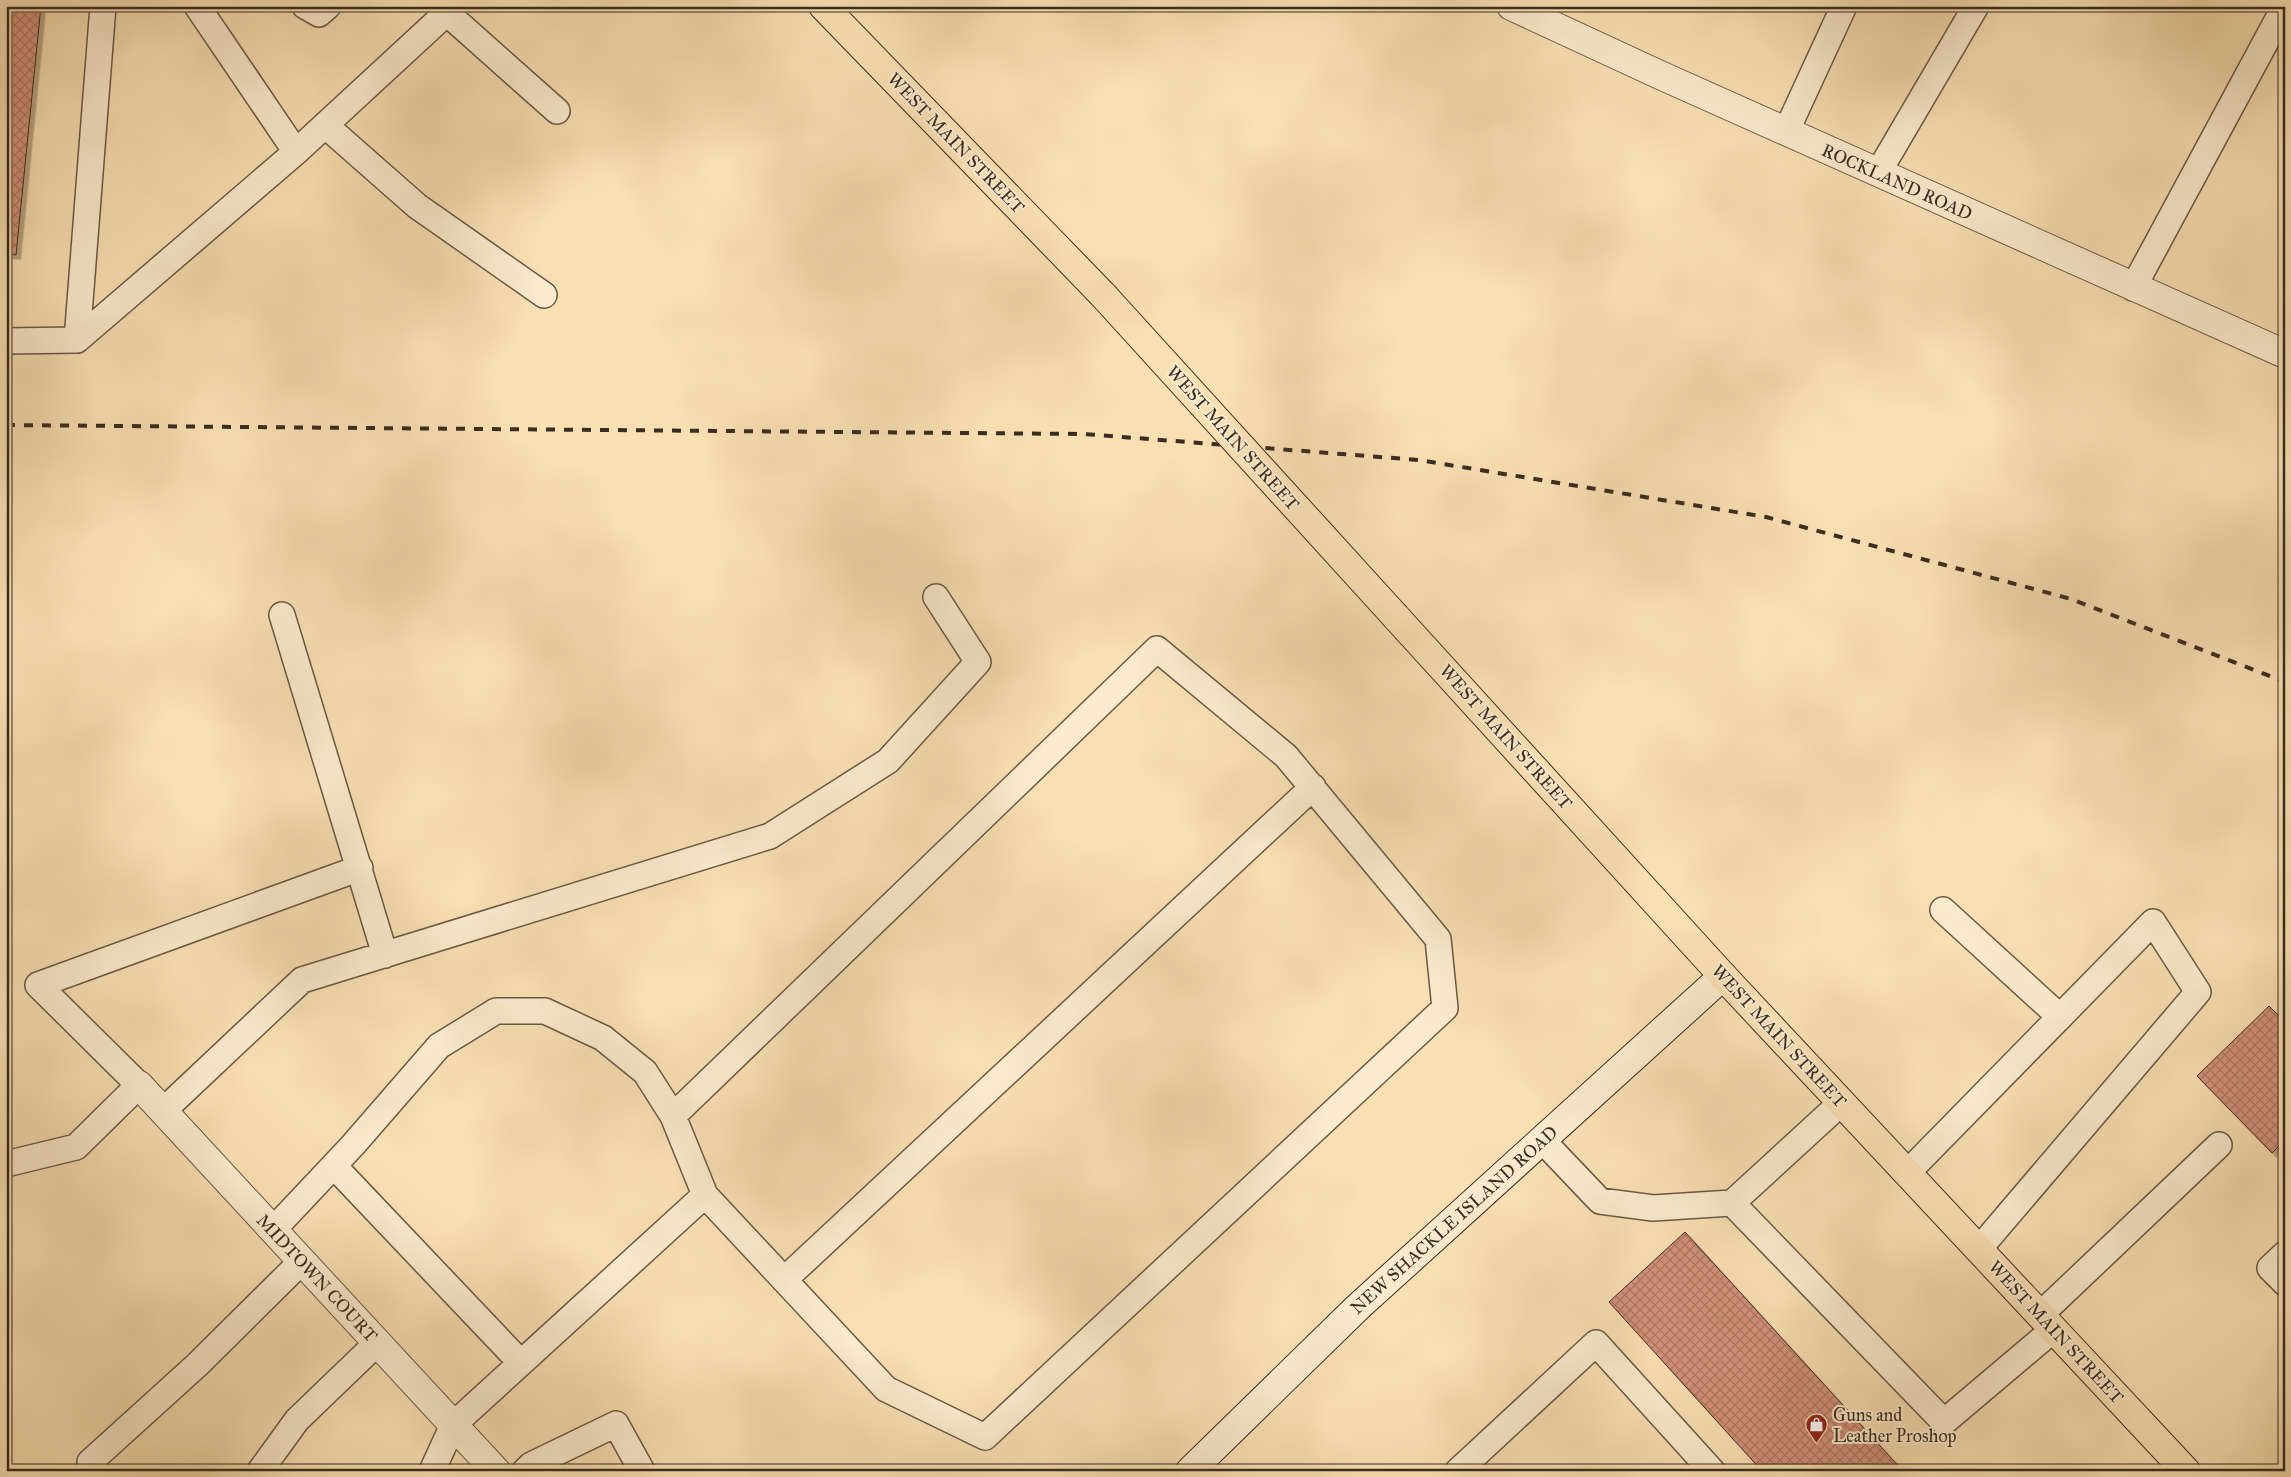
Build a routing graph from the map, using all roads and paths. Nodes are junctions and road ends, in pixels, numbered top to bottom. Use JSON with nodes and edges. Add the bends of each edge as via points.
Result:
{"nodes":[{"id":1,"x":103,"y":6,"type":"edge"},
{"id":2,"x":198,"y":6,"type":"edge"},
{"id":3,"x":305,"y":6,"type":"edge"},
{"id":4,"x":328,"y":6,"type":"edge"},
{"id":5,"x":824,"y":6,"type":"edge"},
{"id":6,"x":1511,"y":6,"type":"edge"},
{"id":7,"x":1844,"y":6,"type":"edge"},
{"id":8,"x":1976,"y":6,"type":"edge"},
{"id":9,"x":2285,"y":6,"type":"edge"},
{"id":10,"x":446,"y":9,"type":"edge"},
{"id":11,"x":557,"y":111,"type":"dead end"},
{"id":12,"x":325,"y":126,"type":"junction"},
{"id":13,"x":1786,"y":132,"type":"junction"},
{"id":14,"x":296,"y":152,"type":"junction"},
{"id":15,"x":1878,"y":173,"type":"junction"},
{"id":16,"x":2133,"y":288,"type":"junction"},
{"id":17,"x":544,"y":295,"type":"dead end"},
{"id":18,"x":77,"y":340,"type":"junction"},
{"id":19,"x":6,"y":341,"type":"edge"},
{"id":20,"x":2285,"y":354,"type":"edge"},
{"id":21,"x":936,"y":597,"type":"dead end"},
{"id":22,"x":282,"y":615,"type":"dead end"},
{"id":23,"x":1313,"y":787,"type":"junction"},
{"id":24,"x":360,"y":868,"type":"junction"},
{"id":25,"x":1943,"y":910,"type":"dead end"},
{"id":26,"x":385,"y":954,"type":"junction"},
{"id":27,"x":1723,"y":976,"type":"junction"},
{"id":28,"x":2060,"y":1017,"type":"junction"},
{"id":29,"x":139,"y":1085,"type":"junction"},
{"id":30,"x":1841,"y":1102,"type":"junction"},
{"id":31,"x":163,"y":1111,"type":"junction"},
{"id":32,"x":673,"y":1116,"type":"junction"},
{"id":33,"x":1542,"y":1140,"type":"junction"},
{"id":34,"x":2219,"y":1145,"type":"dead end"},
{"id":35,"x":6,"y":1164,"type":"edge"},
{"id":36,"x":334,"y":1166,"type":"junction"},
{"id":37,"x":1907,"y":1173,"type":"junction"},
{"id":38,"x":705,"y":1195,"type":"junction"},
{"id":39,"x":1732,"y":1202,"type":"junction"},
{"id":40,"x":273,"y":1230,"type":"junction"},
{"id":41,"x":1979,"y":1249,"type":"junction"},
{"id":42,"x":2285,"y":1254,"type":"edge"},
{"id":43,"x":302,"y":1261,"type":"junction"},
{"id":44,"x":784,"y":1280,"type":"junction"},
{"id":45,"x":2285,"y":1283,"type":"edge"},
{"id":46,"x":2047,"y":1322,"type":"junction"},
{"id":47,"x":377,"y":1343,"type":"junction"},
{"id":48,"x":521,"y":1363,"type":"junction"},
{"id":49,"x":453,"y":1424,"type":"junction"},
{"id":50,"x":90,"y":1462,"type":"dead end"},
{"id":51,"x":260,"y":1471,"type":"edge"},
{"id":52,"x":432,"y":1471,"type":"edge"},
{"id":53,"x":496,"y":1471,"type":"edge"},
{"id":54,"x":525,"y":1471,"type":"edge"},
{"id":55,"x":642,"y":1471,"type":"edge"},
{"id":56,"x":1190,"y":1471,"type":"edge"},
{"id":57,"x":1458,"y":1471,"type":"edge"},
{"id":58,"x":1712,"y":1471,"type":"edge"},
{"id":59,"x":2186,"y":1471,"type":"edge"}],
"edges":[{"from":1,"to":18,"type":"lane"},
{"from":2,"to":14,"type":"lane"},
{"from":3,"to":4,"type":"lane","via":[[319,14]]},
{"from":5,"to":27,"type":"main road","name":"WEST MAIN STREET","bridge":true,"via":[[1104,296]]},
{"from":6,"to":13,"type":"street","name":"ROCKLAND ROAD"},
{"from":7,"to":13,"type":"lane"},
{"from":8,"to":15,"type":"lane"},
{"from":9,"to":16,"type":"lane"},
{"from":10,"to":11,"type":"lane"},
{"from":10,"to":12,"type":"lane"},
{"from":12,"to":14,"type":"lane"},
{"from":12,"to":17,"type":"lane","via":[[417,206]]},
{"from":13,"to":15,"type":"street","name":"ROCKLAND ROAD"},
{"from":14,"to":18,"type":"lane"},
{"from":15,"to":16,"type":"street","name":"ROCKLAND ROAD"},
{"from":16,"to":20,"type":"street","name":"ROCKLAND ROAD"},
{"from":18,"to":19,"type":"lane"},
{"from":21,"to":26,"type":"lane","via":[[978,662],[888,761],[770,836]]},
{"from":22,"to":24,"type":"lane"},
{"from":23,"to":32,"type":"lane","via":[[1286,756],[1157,649]]},
{"from":23,"to":44,"type":"lane"},
{"from":23,"to":44,"type":"lane","via":[[1438,939],[1445,1008],[993,1430],[985,1437],[886,1389]]},
{"from":24,"to":26,"type":"lane"},
{"from":24,"to":29,"type":"lane","via":[[38,985]]},
{"from":25,"to":28,"type":"lane"},
{"from":26,"to":31,"type":"lane","via":[[302,980]]},
{"from":27,"to":30,"type":"main road","name":"WEST MAIN STREET"},
{"from":27,"to":33,"type":"street","name":"NEW SHACKLE ISLAND ROAD"},
{"from":28,"to":37,"type":"lane"},
{"from":28,"to":41,"type":"lane","via":[[2153,922],[2198,992]]},
{"from":29,"to":31,"type":"street","name":"MIDTOWN COURT"},
{"from":29,"to":35,"type":"lane","via":[[76,1147]]},
{"from":30,"to":37,"type":"main road","name":"WEST MAIN STREET"},
{"from":30,"to":39,"type":"lane"},
{"from":31,"to":40,"type":"street","name":"MIDTOWN COURT"},
{"from":32,"to":36,"type":"lane","via":[[645,1072],[603,1038],[545,1010],[496,1011],[439,1046]]},
{"from":32,"to":38,"type":"lane"},
{"from":33,"to":39,"type":"lane","via":[[1600,1201],[1653,1208]]},
{"from":33,"to":56,"type":"street","name":"NEW SHACKLE ISLAND ROAD","via":[[1358,1307]]},
{"from":34,"to":46,"type":"lane"},
{"from":36,"to":40,"type":"lane"},
{"from":36,"to":48,"type":"lane"},
{"from":37,"to":41,"type":"main road","name":"WEST MAIN STREET"},
{"from":38,"to":44,"type":"lane"},
{"from":38,"to":48,"type":"lane"},
{"from":39,"to":46,"type":"lane","via":[[1944,1422]]},
{"from":40,"to":43,"type":"street","name":"MIDTOWN COURT"},
{"from":41,"to":46,"type":"main road","name":"WEST MAIN STREET"},
{"from":42,"to":45,"type":"lane","via":[[2270,1268]]},
{"from":43,"to":47,"type":"street","name":"MIDTOWN COURT"},
{"from":43,"to":50,"type":"lane","via":[[198,1365]]},
{"from":46,"to":59,"type":"main road","name":"WEST MAIN STREET"},
{"from":47,"to":49,"type":"street","name":"MIDTOWN COURT"},
{"from":47,"to":51,"type":"lane","via":[[297,1420]]},
{"from":48,"to":49,"type":"lane"},
{"from":49,"to":52,"type":"lane"},
{"from":49,"to":53,"type":"street","name":"MIDTOWN COURT"},
{"from":54,"to":55,"type":"lane","via":[[531,1465],[616,1424]]},
{"from":57,"to":58,"type":"lane","via":[[1596,1342]]}]}
